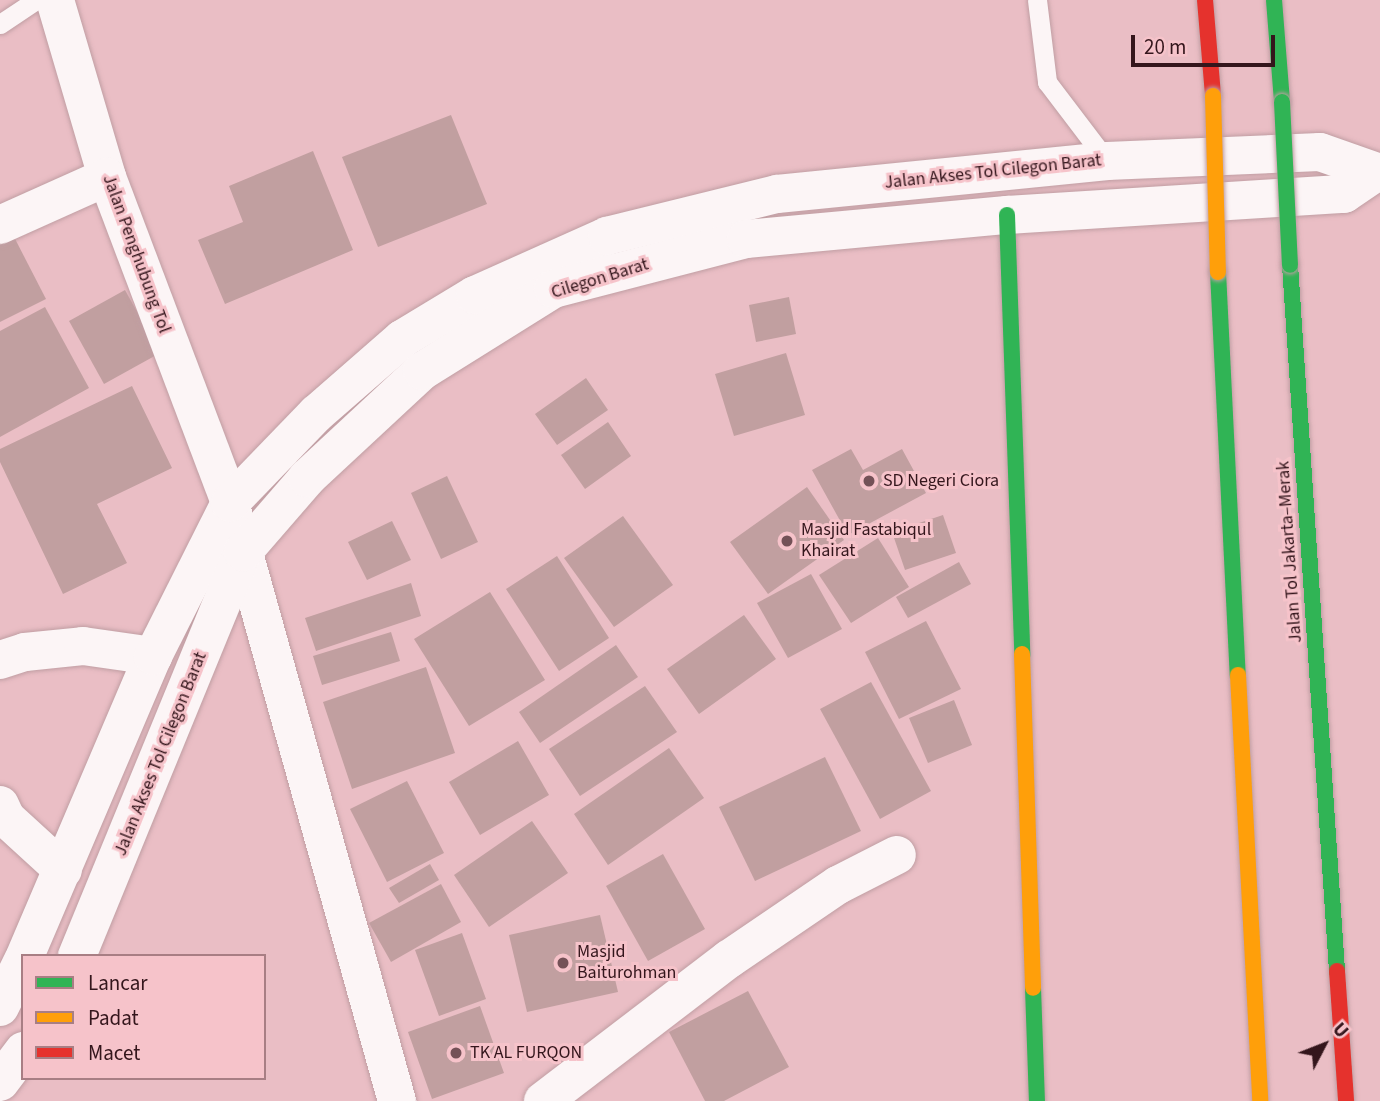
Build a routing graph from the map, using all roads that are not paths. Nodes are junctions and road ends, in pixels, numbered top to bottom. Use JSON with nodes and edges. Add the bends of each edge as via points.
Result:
{"nodes":[{"id":1,"x":36,"y":0,"type":"edge"},
{"id":2,"x":55,"y":0,"type":"edge"},
{"id":3,"x":1037,"y":0,"type":"edge"},
{"id":4,"x":1205,"y":0,"type":"edge"},
{"id":5,"x":1275,"y":0,"type":"edge"},
{"id":6,"x":0,"y":24,"type":"edge"},
{"id":7,"x":1107,"y":161,"type":"junction"},
{"id":8,"x":1377,"y":173,"type":"edge"},
{"id":9,"x":107,"y":177,"type":"junction"},
{"id":10,"x":1007,"y":215,"type":"junction"},
{"id":11,"x":0,"y":225,"type":"edge"},
{"id":12,"x":230,"y":503,"type":"junction"},
{"id":13,"x":243,"y":552,"type":"junction"},
{"id":14,"x":153,"y":656,"type":"junction"},
{"id":15,"x":0,"y":660,"type":"edge"},
{"id":16,"x":0,"y":805,"type":"edge"},
{"id":17,"x":897,"y":855,"type":"dead end"},
{"id":18,"x":63,"y":870,"type":"junction"},
{"id":19,"x":26,"y":954,"type":"edge"},
{"id":20,"x":78,"y":954,"type":"edge"},
{"id":21,"x":21,"y":964,"type":"edge"},
{"id":22,"x":0,"y":1007,"type":"edge"},
{"id":23,"x":21,"y":1054,"type":"edge"},
{"id":24,"x":0,"y":1082,"type":"edge"},
{"id":25,"x":397,"y":1101,"type":"edge"},
{"id":26,"x":543,"y":1101,"type":"edge"},
{"id":27,"x":1037,"y":1101,"type":"edge"},
{"id":28,"x":1260,"y":1101,"type":"edge"},
{"id":29,"x":1346,"y":1101,"type":"edge"}],
"edges":[{"from":1,"to":6,"type":"lane"},
{"from":2,"to":9,"type":"street","name":"Jalan Penghubung Tol"},
{"from":3,"to":7,"type":"lane","via":[[1047,82]]},
{"from":4,"to":28,"type":"highway","bridge":true},
{"from":5,"to":29,"type":"highway","name":"Jalan Tol Jakarta–Merak","bridge":true},
{"from":7,"to":8,"type":"street","name":"Jalan Akses Tol Cilegon Barat","via":[[1320,152]]},
{"from":7,"to":12,"type":"street","name":"Jalan Akses Tol Cilegon Barat","via":[[777,194],[607,236],[475,295],[402,339],[316,414]]},
{"from":8,"to":10,"type":"street","name":"Cilegon Barat","via":[[1344,194]]},
{"from":9,"to":11,"type":"street"},
{"from":9,"to":12,"type":"street","name":"Jalan Penghubung Tol"},
{"from":10,"to":13,"type":"street","name":"Cilegon Barat","via":[[746,239],[554,289],[422,370],[307,478]]},
{"from":10,"to":27,"type":"highway"},
{"from":12,"to":13,"type":"street","name":"Jalan Penghubung Tol"},
{"from":12,"to":14,"type":"street","name":"Jalan Akses Tol Cilegon Barat"},
{"from":13,"to":20,"type":"street","name":"Jalan Akses Tol Cilegon Barat"},
{"from":13,"to":25,"type":"street","name":"Jalan Penghubung Tol"},
{"from":14,"to":15,"type":"street","via":[[83,646],[25,652]]},
{"from":14,"to":18,"type":"street","name":"Jalan Akses Tol Cilegon Barat"},
{"from":16,"to":18,"type":"street","via":[[6,818]]},
{"from":17,"to":26,"type":"street","via":[[838,886],[729,959]]},
{"from":18,"to":19,"type":"street","name":"Jalan Akses Tol Cilegon Barat"},
{"from":21,"to":22,"type":"street","name":"Jalan Akses Tol Cilegon Barat"},
{"from":23,"to":24,"type":"street"}]}
